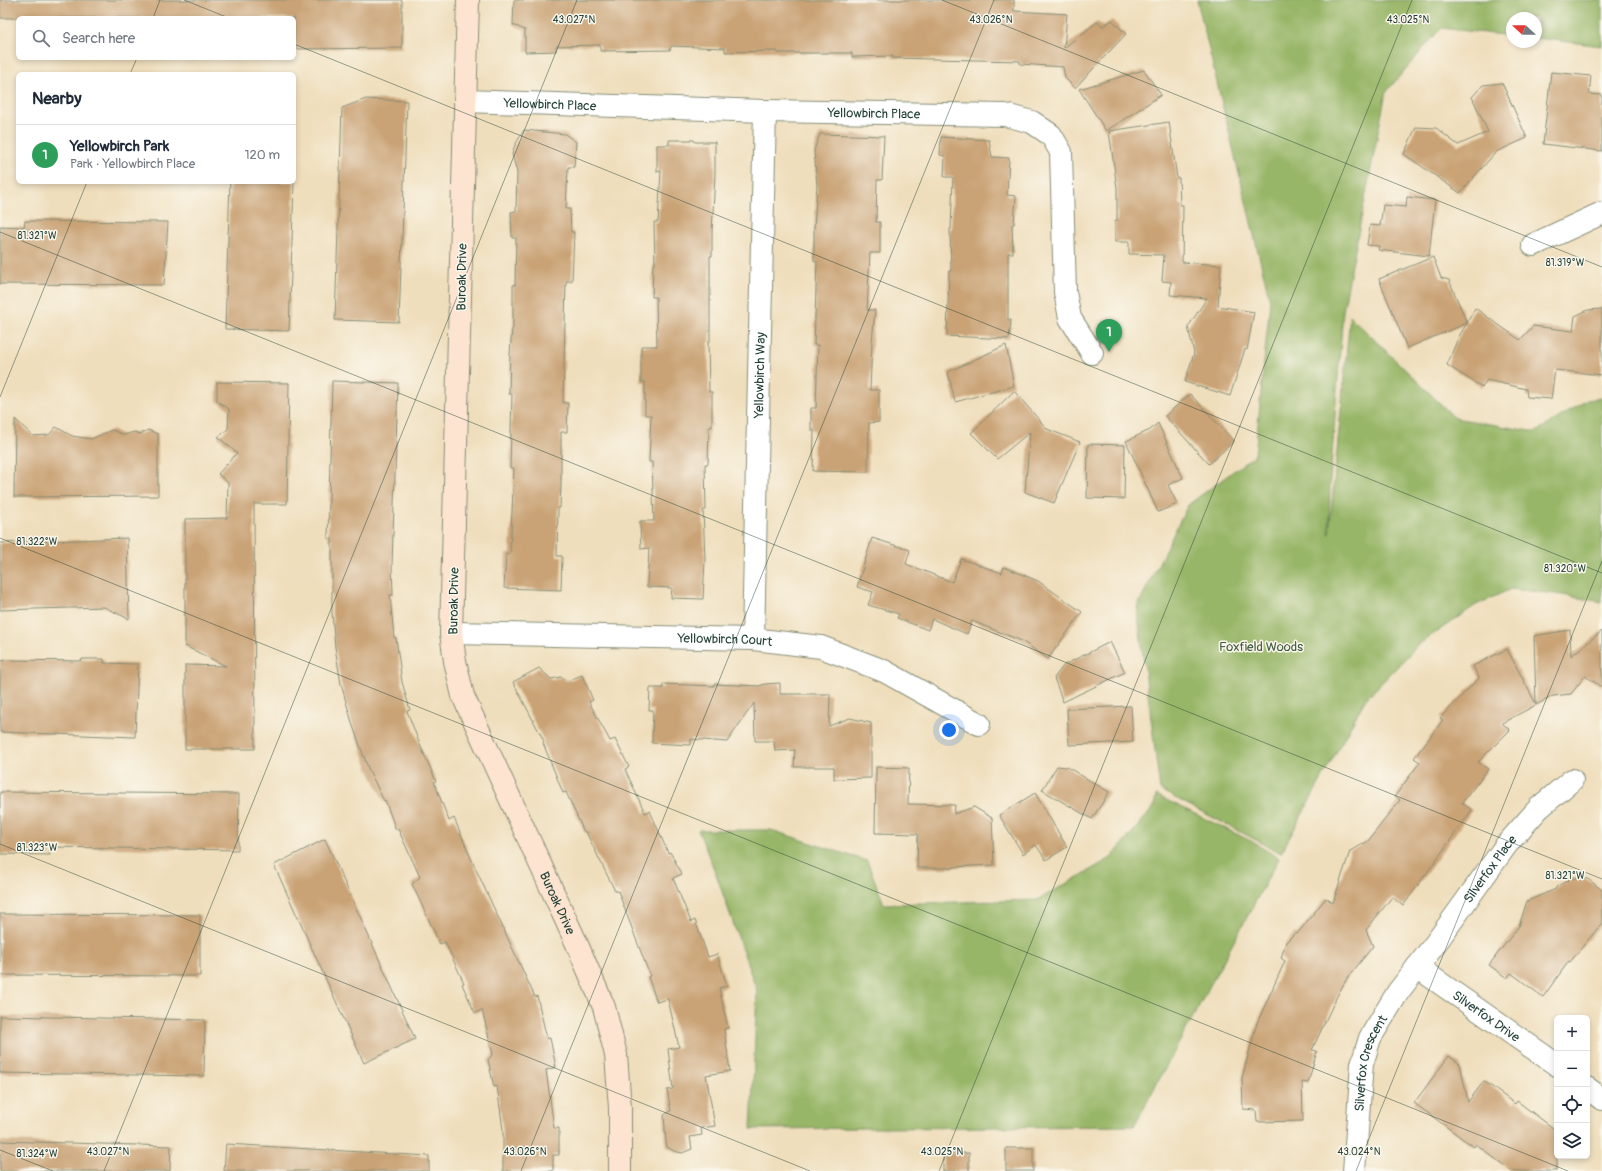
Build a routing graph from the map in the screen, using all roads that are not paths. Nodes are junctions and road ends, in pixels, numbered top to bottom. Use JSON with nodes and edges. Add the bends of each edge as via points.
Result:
{"nodes":[{"id":1,"x":468,"y":0,"type":"edge"},
{"id":2,"x":465,"y":101,"type":"junction"},
{"id":3,"x":766,"y":110,"type":"junction"},
{"id":4,"x":1602,"y":214,"type":"edge"},
{"id":5,"x":1533,"y":245,"type":"dead end"},
{"id":6,"x":1092,"y":353,"type":"dead end"},
{"id":7,"x":452,"y":633,"type":"junction"},
{"id":8,"x":753,"y":639,"type":"junction"},
{"id":9,"x":979,"y":724,"type":"dead end"},
{"id":10,"x":1572,"y":780,"type":"dead end"},
{"id":11,"x":1417,"y":966,"type":"junction"},
{"id":12,"x":1554,"y":1063,"type":"edge"},
{"id":13,"x":1590,"y":1090,"type":"edge"},
{"id":14,"x":1602,"y":1099,"type":"edge"},
{"id":15,"x":620,"y":1170,"type":"edge"},
{"id":16,"x":1354,"y":1171,"type":"edge"}],
"edges":[{"from":1,"to":2,"type":"street","name":"Buroak Drive"},
{"from":2,"to":3,"type":"street","name":"Yellowbirch Place"},
{"from":2,"to":7,"type":"street","name":"Buroak Drive"},
{"from":3,"to":6,"type":"street","name":"Yellowbirch Place","via":[[1005,115],[1032,122],[1051,135],[1061,152],[1065,292],[1070,318]]},
{"from":3,"to":8,"type":"street","name":"Yellowbirch Way"},
{"from":4,"to":5,"type":"street"},
{"from":7,"to":8,"type":"street","name":"Yellowbirch Court"},
{"from":7,"to":15,"type":"street","name":"Buroak Drive","via":[[463,696],[604,1007],[616,1055],[620,1108]]},
{"from":8,"to":9,"type":"street","name":"Yellowbirch Court","via":[[821,647],[884,671]]},
{"from":10,"to":11,"type":"street","name":"Silverfox Place","via":[[1538,808],[1507,844]]},
{"from":11,"to":12,"type":"street","name":"Silverfox Drive"},
{"from":11,"to":16,"type":"street","name":"Silverfox Crescent","via":[[1370,1038],[1362,1064]]},
{"from":13,"to":14,"type":"street"}]}
